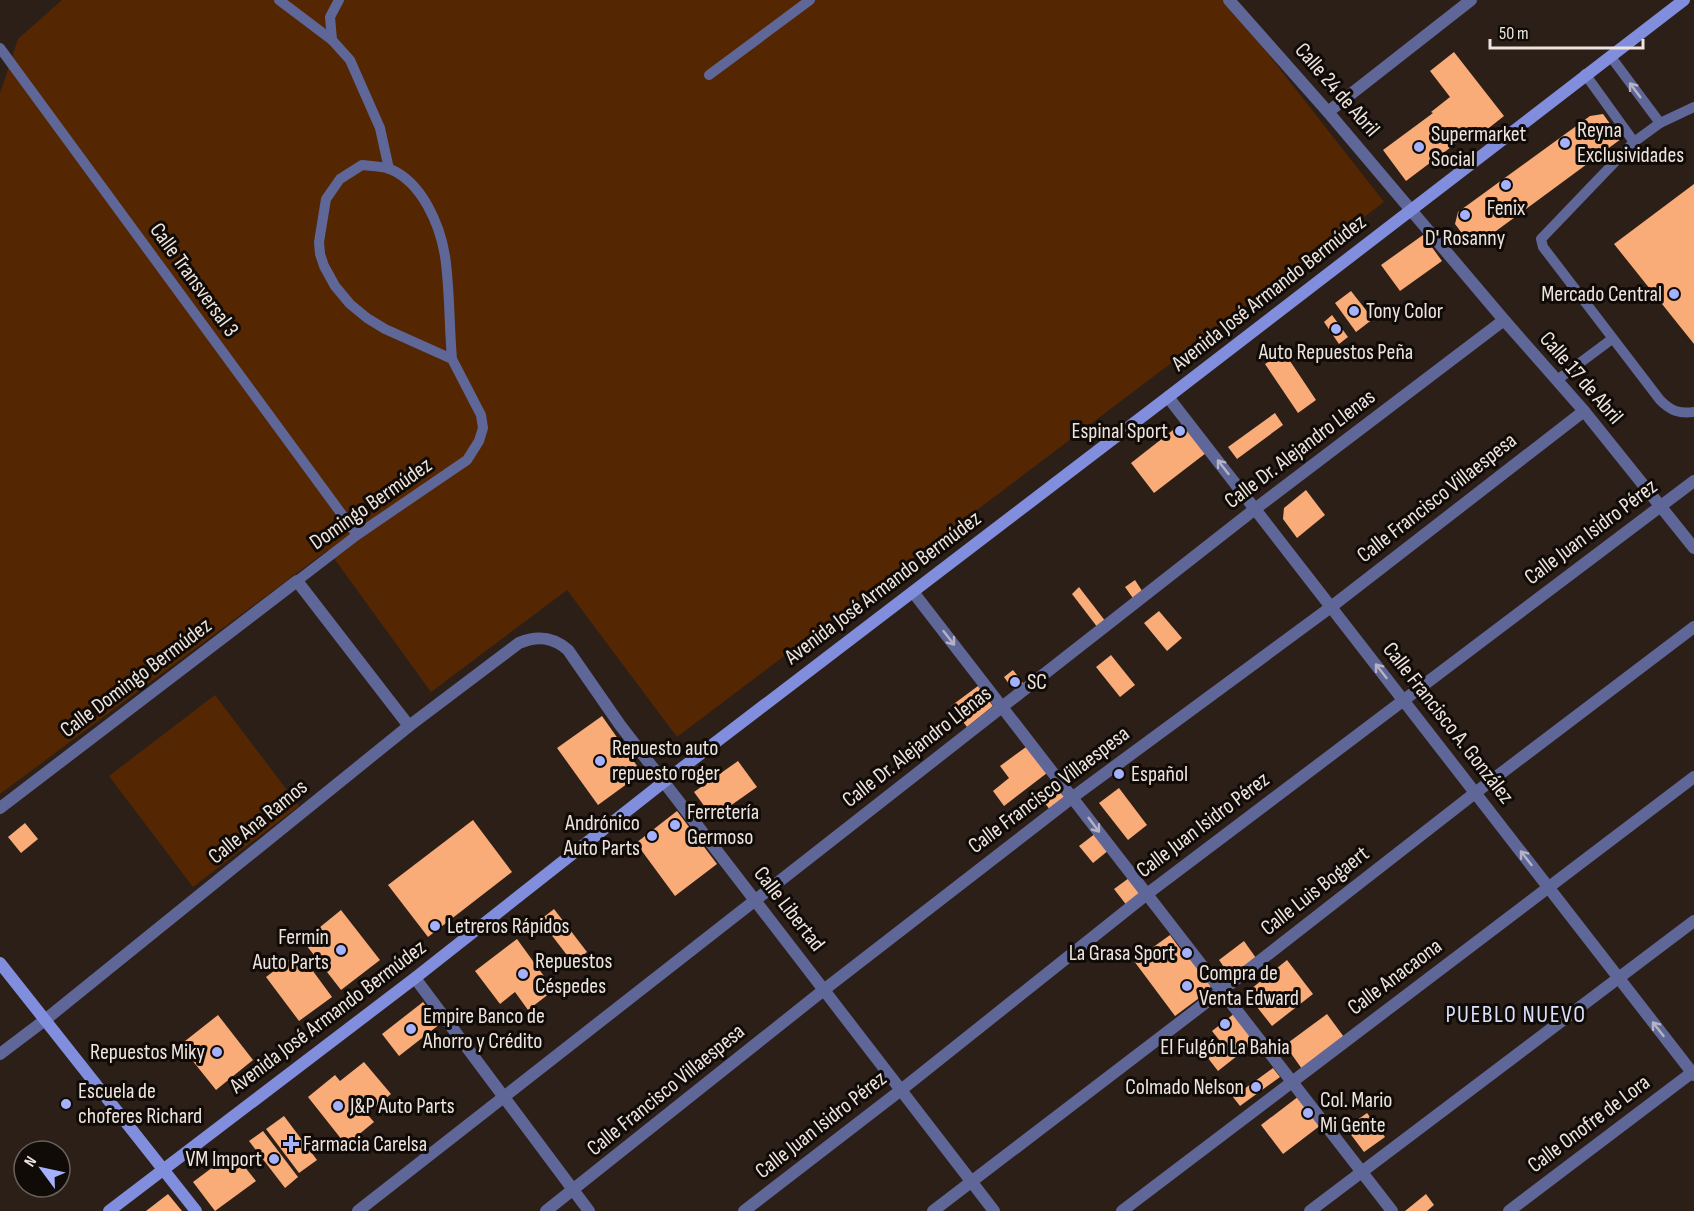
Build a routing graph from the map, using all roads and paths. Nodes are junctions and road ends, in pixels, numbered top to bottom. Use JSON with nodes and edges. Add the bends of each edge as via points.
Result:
{"nodes":[{"id":1,"x":279,"y":0,"type":"edge"},
{"id":2,"x":339,"y":0,"type":"edge"},
{"id":3,"x":810,"y":0,"type":"edge"},
{"id":4,"x":1229,"y":0,"type":"edge"},
{"id":5,"x":1471,"y":0,"type":"edge"},
{"id":6,"x":1684,"y":0,"type":"edge"},
{"id":7,"x":332,"y":40,"type":"junction"},
{"id":8,"x":0,"y":48,"type":"edge"},
{"id":9,"x":1611,"y":57,"type":"junction"},
{"id":10,"x":1585,"y":74,"type":"junction"},
{"id":11,"x":709,"y":75,"type":"dead end"},
{"id":12,"x":1694,"y":107,"type":"edge"},
{"id":13,"x":1328,"y":112,"type":"junction"},
{"id":14,"x":1660,"y":123,"type":"junction"},
{"id":15,"x":1635,"y":142,"type":"junction"},
{"id":16,"x":389,"y":169,"type":"junction"},
{"id":17,"x":1411,"y":210,"type":"junction"},
{"id":18,"x":1504,"y":320,"type":"junction"},
{"id":19,"x":1612,"y":339,"type":"junction"},
{"id":20,"x":452,"y":359,"type":"junction"},
{"id":21,"x":1557,"y":380,"type":"junction"},
{"id":22,"x":1168,"y":397,"type":"junction"},
{"id":23,"x":1584,"y":411,"type":"junction"},
{"id":24,"x":1694,"y":412,"type":"edge"},
{"id":25,"x":1694,"y":481,"type":"edge"},
{"id":26,"x":1660,"y":506,"type":"junction"},
{"id":27,"x":1255,"y":509,"type":"junction"},
{"id":28,"x":357,"y":535,"type":"junction"},
{"id":29,"x":1694,"y":548,"type":"edge"},
{"id":30,"x":297,"y":581,"type":"junction"},
{"id":31,"x":913,"y":592,"type":"junction"},
{"id":32,"x":1331,"y":607,"type":"junction"},
{"id":33,"x":1694,"y":627,"type":"edge"},
{"id":34,"x":549,"y":638,"type":"joint"},
{"id":35,"x":1403,"y":700,"type":"junction"},
{"id":36,"x":1002,"y":707,"type":"junction"},
{"id":37,"x":409,"y":726,"type":"junction"},
{"id":38,"x":1694,"y":777,"type":"edge"},
{"id":39,"x":664,"y":780,"type":"junction"},
{"id":40,"x":1475,"y":793,"type":"junction"},
{"id":41,"x":1073,"y":796,"type":"junction"},
{"id":42,"x":0,"y":808,"type":"edge"},
{"id":43,"x":1549,"y":888,"type":"junction"},
{"id":44,"x":1147,"y":894,"type":"junction"},
{"id":45,"x":755,"y":900,"type":"junction"},
{"id":46,"x":1694,"y":921,"type":"edge"},
{"id":47,"x":0,"y":963,"type":"edge"},
{"id":48,"x":1618,"y":977,"type":"junction"},
{"id":49,"x":415,"y":978,"type":"junction"},
{"id":50,"x":825,"y":989,"type":"junction"},
{"id":51,"x":1221,"y":991,"type":"junction"},
{"id":52,"x":45,"y":1020,"type":"junction"},
{"id":53,"x":0,"y":1054,"type":"edge"},
{"id":54,"x":1693,"y":1073,"type":"edge"},
{"id":55,"x":1292,"y":1082,"type":"junction"},
{"id":56,"x":901,"y":1090,"type":"junction"},
{"id":57,"x":504,"y":1097,"type":"junction"},
{"id":58,"x":164,"y":1168,"type":"junction"},
{"id":59,"x":1361,"y":1172,"type":"junction"},
{"id":60,"x":972,"y":1180,"type":"junction"},
{"id":61,"x":573,"y":1191,"type":"junction"},
{"id":62,"x":109,"y":1211,"type":"edge"},
{"id":63,"x":196,"y":1211,"type":"edge"},
{"id":64,"x":358,"y":1211,"type":"edge"},
{"id":65,"x":546,"y":1211,"type":"edge"},
{"id":66,"x":589,"y":1211,"type":"edge"},
{"id":67,"x":744,"y":1211,"type":"edge"},
{"id":68,"x":933,"y":1211,"type":"edge"},
{"id":69,"x":994,"y":1211,"type":"edge"},
{"id":70,"x":1122,"y":1211,"type":"edge"},
{"id":71,"x":1310,"y":1211,"type":"edge"},
{"id":72,"x":1392,"y":1211,"type":"edge"},
{"id":73,"x":1509,"y":1211,"type":"edge"}],
"edges":[{"from":1,"to":7,"type":"lane"},
{"from":2,"to":7,"type":"lane","via":[[330,17]]},
{"from":3,"to":11,"type":"lane"},
{"from":4,"to":13,"type":"street","name":"Calle 24 de Abril"},
{"from":5,"to":13,"type":"street"},
{"from":6,"to":9,"type":"street","name":"Avenida José Armando Bermúdez"},
{"from":7,"to":16,"type":"lane","via":[[350,60],[380,128]]},
{"from":8,"to":28,"type":"lane","name":"Calle Transversal 3"},
{"from":9,"to":10,"type":"street","name":"Avenida José Armando Bermúdez"},
{"from":14,"to":9,"type":"lane","one_way":true},
{"from":10,"to":15,"type":"lane"},
{"from":10,"to":17,"type":"street","name":"Avenida José Armando Bermúdez"},
{"from":12,"to":14,"type":"lane"},
{"from":13,"to":17,"type":"street","name":"Calle 24 de Abril"},
{"from":14,"to":15,"type":"lane"},
{"from":15,"to":19,"type":"lane","via":[[1541,239],[1543,247]]},
{"from":16,"to":20,"type":"lane","via":[[418,191],[436,223],[445,256]]},
{"from":16,"to":20,"type":"lane","via":[[362,165],[340,179],[326,199],[320,254],[335,286],[367,318]]},
{"from":17,"to":18,"type":"street","name":"Calle 17 de Abril"},
{"from":17,"to":22,"type":"street","name":"Avenida José Armando Bermúdez"},
{"from":18,"to":21,"type":"street","name":"Calle 17 de Abril"},
{"from":18,"to":27,"type":"street","name":"Calle Dr. Alejandro Llenas"},
{"from":19,"to":21,"type":"lane"},
{"from":19,"to":24,"type":"lane","via":[[1670,410]]},
{"from":20,"to":28,"type":"lane","name":"Domingo Bermúdez","via":[[481,415],[483,429],[479,441],[467,460]]},
{"from":21,"to":23,"type":"street","name":"Calle 17 de Abril"},
{"from":27,"to":22,"type":"street","name":"Calle Francisco A. González","one_way":true},
{"from":22,"to":31,"type":"street","name":"Avenida José Armando Bermúdez"},
{"from":23,"to":26,"type":"street","name":"Calle 17 de Abril"},
{"from":23,"to":32,"type":"street","name":"Calle Francisco Villaespesa"},
{"from":25,"to":26,"type":"street","name":"Calle Juan Isidro Pérez"},
{"from":26,"to":29,"type":"street","name":"Calle 17 de Abril"},
{"from":26,"to":35,"type":"street","name":"Calle Juan Isidro Pérez"},
{"from":27,"to":32,"type":"street","name":"Calle Francisco A. González"},
{"from":27,"to":36,"type":"street","name":"Calle Dr. Alejandro Llenas"},
{"from":28,"to":30,"type":"lane","name":"Domingo Bermúdez"},
{"from":30,"to":37,"type":"street"},
{"from":30,"to":42,"type":"street","name":"Calle Domingo Bermúdez"},
{"from":31,"to":36,"type":"street","one_way":true},
{"from":31,"to":39,"type":"street","name":"Avenida José Armando Bermúdez"},
{"from":35,"to":32,"type":"street","name":"Calle Francisco A. González","one_way":true},
{"from":32,"to":41,"type":"street","name":"Calle Francisco Villaespesa"},
{"from":33,"to":40,"type":"street","name":"Calle Luis Bogaert"},
{"from":34,"to":37,"type":"street","name":"Calle Ana Ramos","via":[[530,638],[519,643]]},
{"from":34,"to":39,"type":"street","name":"Calle Libertad","via":[[568,650]]},
{"from":35,"to":40,"type":"street","name":"Calle Francisco A. González"},
{"from":35,"to":44,"type":"street","name":"Calle Juan Isidro Pérez"},
{"from":36,"to":41,"type":"street"},
{"from":36,"to":45,"type":"street","name":"Calle Dr. Alejandro Llenas"},
{"from":37,"to":52,"type":"street","name":"Calle Ana Ramos"},
{"from":38,"to":43,"type":"street","name":"Calle Anacaona"},
{"from":39,"to":45,"type":"street","name":"Calle Libertad"},
{"from":39,"to":49,"type":"street","name":"Avenida José Armando Bermúdez"},
{"from":43,"to":40,"type":"street","name":"Calle Francisco A. González","one_way":true},
{"from":40,"to":51,"type":"street","name":"Calle Luis Bogaert"},
{"from":41,"to":44,"type":"street","one_way":true},
{"from":41,"to":50,"type":"street","name":"Calle Francisco Villaespesa"},
{"from":43,"to":48,"type":"street","name":"Calle Francisco A. González"},
{"from":43,"to":55,"type":"street","name":"Calle Anacaona"},
{"from":44,"to":51,"type":"street"},
{"from":44,"to":56,"type":"street","name":"Calle Juan Isidro Pérez"},
{"from":45,"to":50,"type":"street","name":"Calle Libertad"},
{"from":45,"to":57,"type":"street","name":"Calle Dr. Alejandro Llenas"},
{"from":46,"to":48,"type":"street"},
{"from":47,"to":52,"type":"street"},
{"from":54,"to":48,"type":"street","name":"Calle Francisco A. González","one_way":true},
{"from":48,"to":59,"type":"street"},
{"from":49,"to":57,"type":"street"},
{"from":49,"to":58,"type":"street","name":"Avenida José Armando Bermúdez"},
{"from":50,"to":56,"type":"street","name":"Calle Libertad"},
{"from":50,"to":61,"type":"street","name":"Calle Francisco Villaespesa"},
{"from":51,"to":55,"type":"street"},
{"from":51,"to":60,"type":"street","name":"Calle Luis Bogaert"},
{"from":52,"to":53,"type":"street","name":"Calle Ana Ramos"},
{"from":52,"to":58,"type":"street"},
{"from":54,"to":73,"type":"street","name":"Calle Onofre de Lora"},
{"from":55,"to":59,"type":"street"},
{"from":55,"to":70,"type":"street","name":"Calle Anacaona"},
{"from":56,"to":60,"type":"street","name":"Calle Libertad"},
{"from":56,"to":67,"type":"street","name":"Calle Juan Isidro Pérez"},
{"from":57,"to":61,"type":"street"},
{"from":57,"to":64,"type":"street","name":"Calle Dr. Alejandro Llenas"},
{"from":58,"to":62,"type":"street","name":"Avenida José Armando Bermúdez"},
{"from":58,"to":63,"type":"street"},
{"from":59,"to":71,"type":"street"},
{"from":59,"to":72,"type":"street"},
{"from":60,"to":68,"type":"street","name":"Calle Luis Bogaert"},
{"from":60,"to":69,"type":"street","name":"Calle Libertad"},
{"from":61,"to":65,"type":"street","name":"Calle Francisco Villaespesa"},
{"from":61,"to":66,"type":"street"}]}
